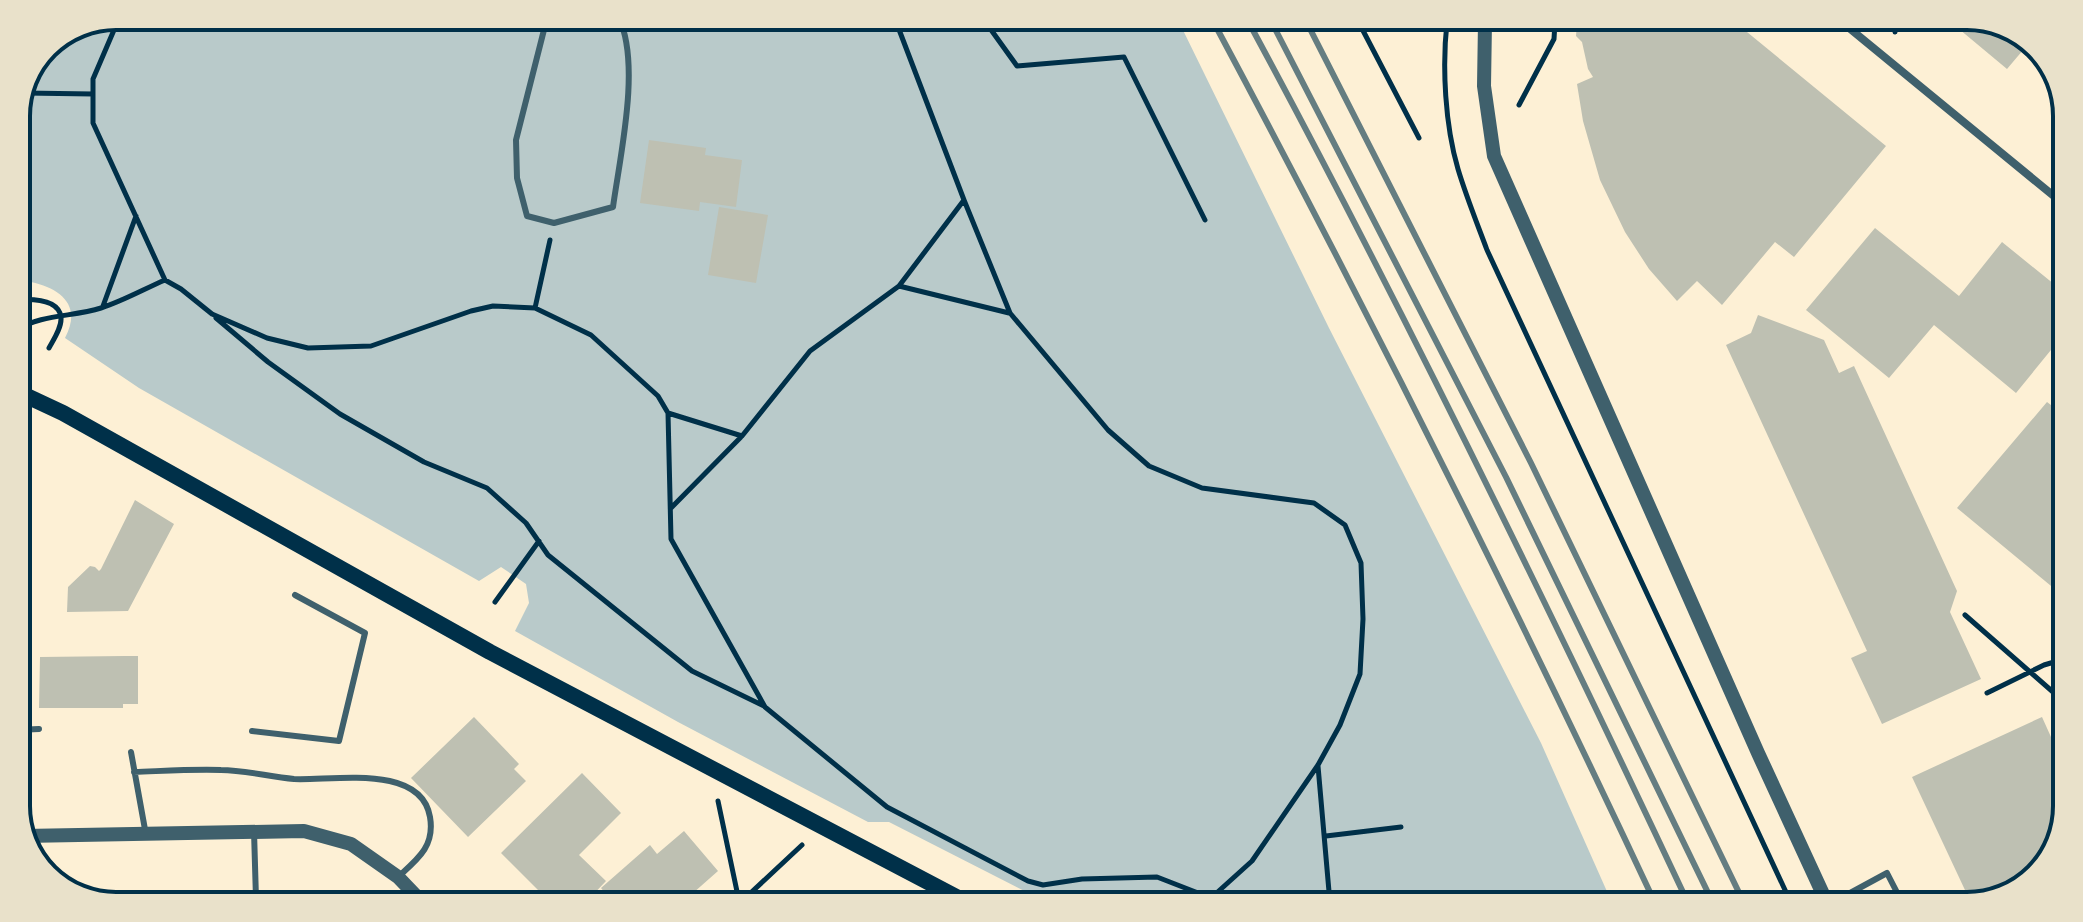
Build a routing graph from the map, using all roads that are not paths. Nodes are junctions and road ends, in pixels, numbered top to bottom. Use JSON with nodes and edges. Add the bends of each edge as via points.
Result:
{"nodes":[{"id":1,"x":544,"y":30,"type":"edge"},
{"id":2,"x":625,"y":30,"type":"edge"},
{"id":3,"x":1485,"y":30,"type":"edge"},
{"id":4,"x":1852,"y":30,"type":"edge"},
{"id":5,"x":2053,"y":195,"type":"edge"},
{"id":6,"x":30,"y":398,"type":"edge"},
{"id":7,"x":295,"y":595,"type":"dead end"},
{"id":8,"x":30,"y":729,"type":"edge"},
{"id":9,"x":39,"y":729,"type":"dead end"},
{"id":10,"x":252,"y":731,"type":"dead end"},
{"id":11,"x":131,"y":752,"type":"dead end"},
{"id":12,"x":134,"y":772,"type":"junction"},
{"id":13,"x":254,"y":831,"type":"junction"},
{"id":14,"x":146,"y":835,"type":"junction"},
{"id":15,"x":36,"y":836,"type":"edge"},
{"id":16,"x":398,"y":877,"type":"junction"},
{"id":17,"x":256,"y":892,"type":"edge"},
{"id":18,"x":412,"y":892,"type":"edge"},
{"id":19,"x":947,"y":892,"type":"edge"},
{"id":20,"x":1822,"y":892,"type":"edge"},
{"id":21,"x":1852,"y":892,"type":"edge"},
{"id":22,"x":1897,"y":892,"type":"edge"}],
"edges":[{"from":1,"to":2,"type":"lane","via":[[516,140],[517,178],[527,216],[554,223],[613,207],[629,83]]},
{"from":3,"to":20,"type":"street","via":[[1484,86],[1494,156]]},
{"from":4,"to":5,"type":"street"},
{"from":6,"to":19,"type":"main road","via":[[490,652]]},
{"from":7,"to":10,"type":"lane","via":[[365,633],[339,741]]},
{"from":8,"to":9,"type":"lane"},
{"from":11,"to":12,"type":"lane"},
{"from":12,"to":14,"type":"lane"},
{"from":12,"to":16,"type":"lane","via":[[222,770],[295,779],[385,779],[409,787],[429,808],[432,830],[422,855]]},
{"from":13,"to":14,"type":"street"},
{"from":13,"to":16,"type":"street","via":[[304,831],[351,844]]},
{"from":13,"to":17,"type":"lane"},
{"from":14,"to":15,"type":"street"},
{"from":16,"to":18,"type":"street"},
{"from":21,"to":22,"type":"lane","via":[[1887,873]]}]}
